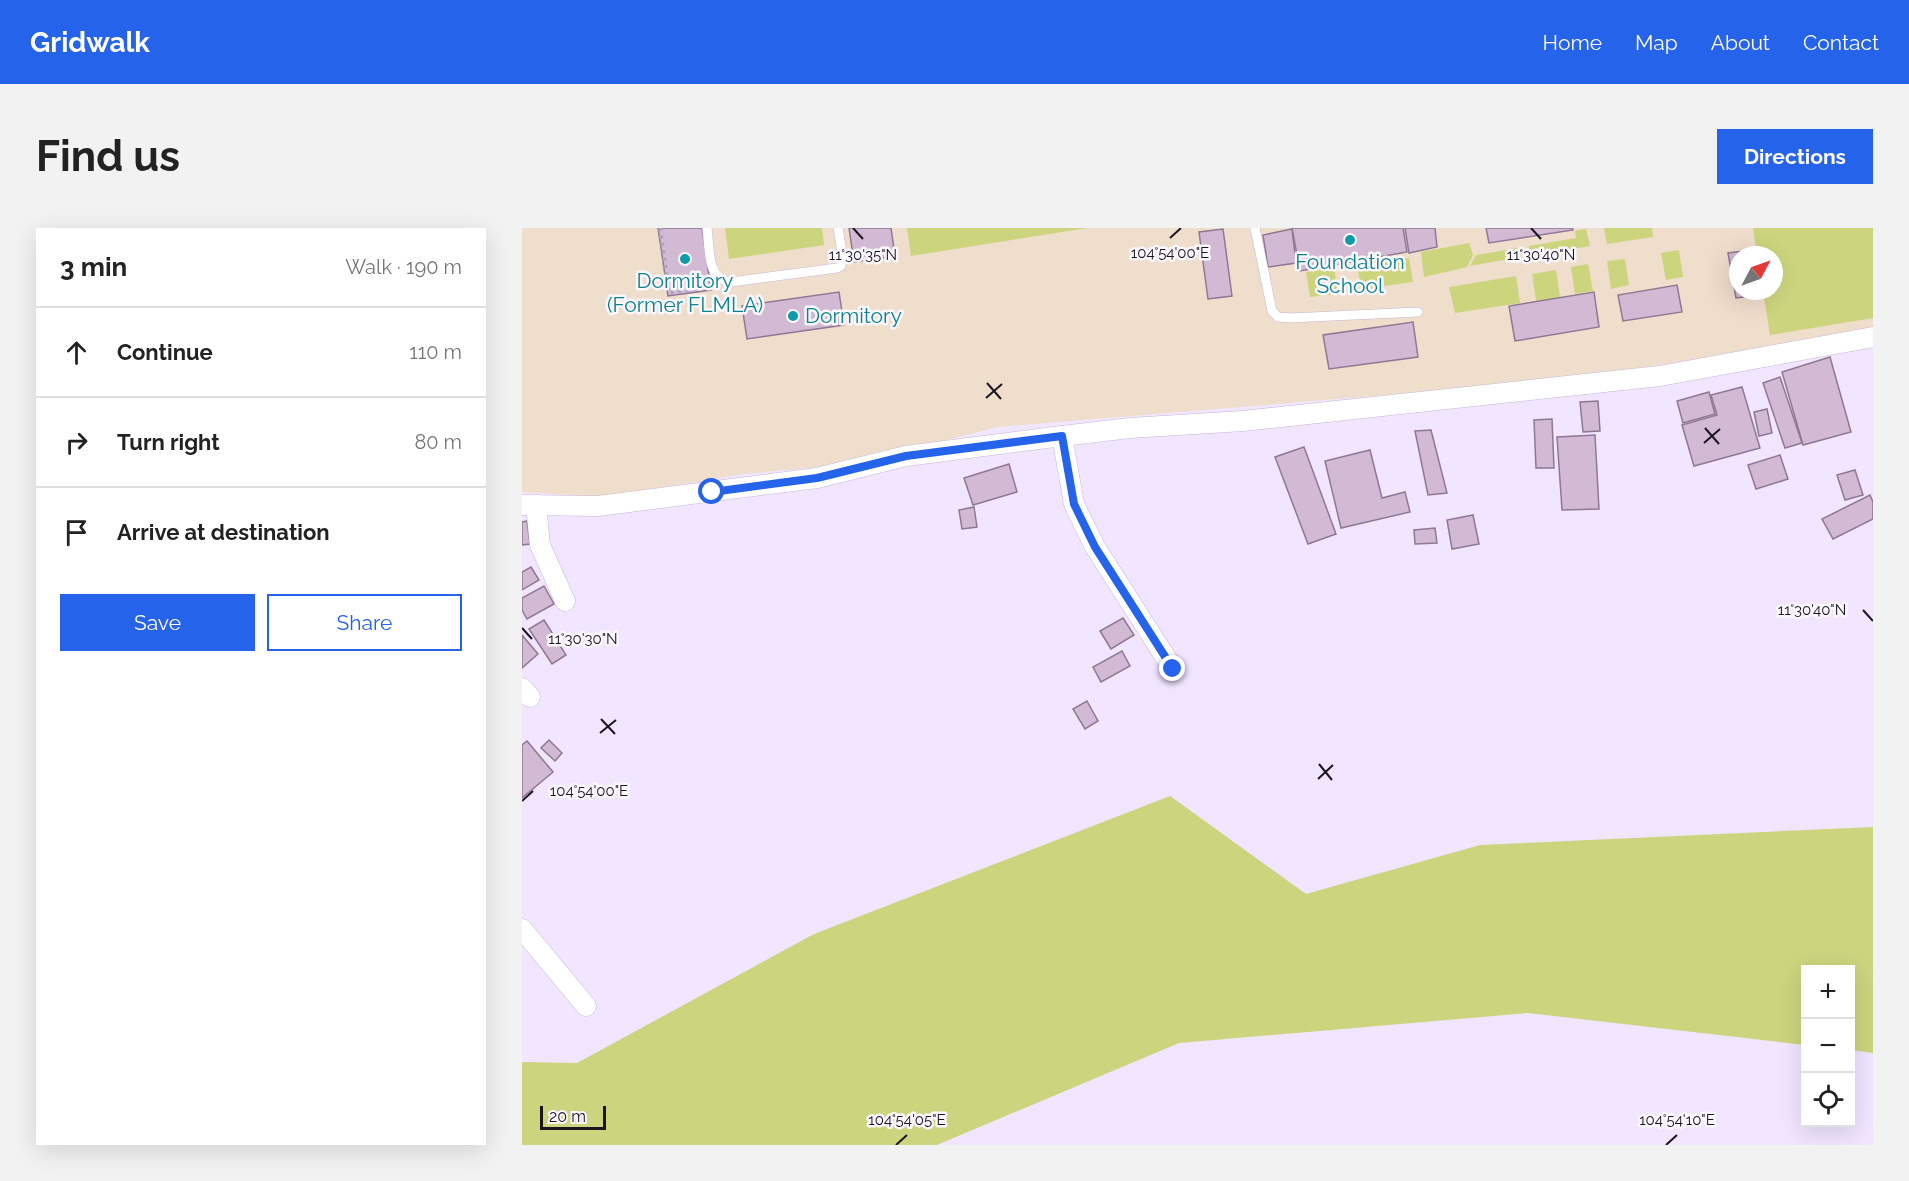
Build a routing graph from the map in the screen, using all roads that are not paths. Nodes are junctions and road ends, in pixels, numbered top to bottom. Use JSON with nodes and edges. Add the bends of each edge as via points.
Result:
{"nodes":[{"id":1,"x":708,"y":228,"type":"edge"},
{"id":2,"x":838,"y":228,"type":"edge"},
{"id":3,"x":1255,"y":228,"type":"edge"},
{"id":4,"x":1418,"y":312,"type":"dead end"},
{"id":5,"x":1873,"y":337,"type":"edge"},
{"id":6,"x":1062,"y":436,"type":"junction"},
{"id":7,"x":529,"y":505,"type":"edge"},
{"id":8,"x":565,"y":601,"type":"dead end"},
{"id":9,"x":1173,"y":669,"type":"dead end"},
{"id":10,"x":522,"y":929,"type":"edge"},
{"id":11,"x":586,"y":1006,"type":"dead end"}],
"edges":[{"from":1,"to":2,"type":"lane","via":[[714,273],[722,281],[731,282],[841,266]]},
{"from":3,"to":4,"type":"lane","via":[[1272,311],[1278,317]]},
{"from":5,"to":6,"type":"street","via":[[1660,376],[1242,421]]},
{"from":6,"to":7,"type":"street","via":[[906,456],[817,478],[598,506]]},
{"from":6,"to":9,"type":"street","via":[[1074,504],[1089,536]]},
{"from":7,"to":8,"type":"street","via":[[540,545]]},
{"from":10,"to":11,"type":"street"}]}
